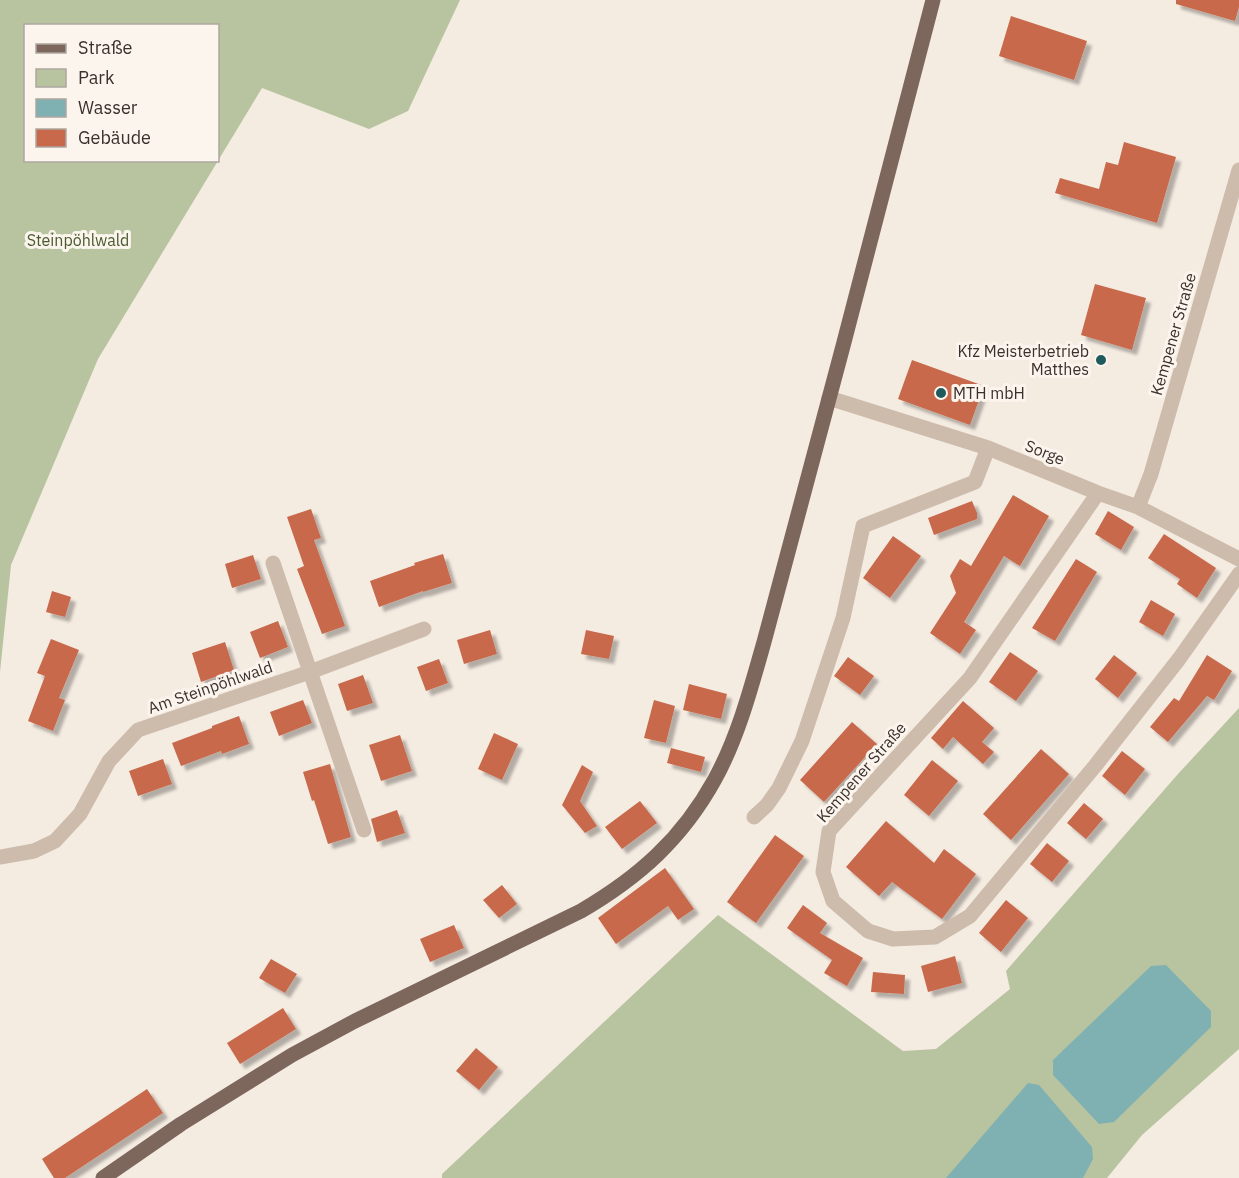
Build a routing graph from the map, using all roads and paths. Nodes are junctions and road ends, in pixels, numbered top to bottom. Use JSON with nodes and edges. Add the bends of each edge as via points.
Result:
{"nodes":[{"id":1,"x":933,"y":0,"type":"edge"},
{"id":2,"x":1239,"y":170,"type":"edge"},
{"id":3,"x":829,"y":398,"type":"junction"},
{"id":4,"x":988,"y":448,"type":"junction"},
{"id":5,"x":1098,"y":493,"type":"junction"},
{"id":6,"x":1138,"y":507,"type":"junction"},
{"id":7,"x":1239,"y":559,"type":"edge"},
{"id":8,"x":273,"y":563,"type":"dead end"},
{"id":9,"x":1239,"y":574,"type":"edge"},
{"id":10,"x":424,"y":629,"type":"dead end"},
{"id":11,"x":310,"y":672,"type":"junction"},
{"id":12,"x":754,"y":817,"type":"dead end"},
{"id":13,"x":364,"y":830,"type":"dead end"},
{"id":14,"x":0,"y":857,"type":"edge"},
{"id":15,"x":103,"y":1178,"type":"edge"}],
"edges":[{"from":1,"to":3,"type":"main road"},
{"from":2,"to":6,"type":"street","name":"Kempener Straße"},
{"from":3,"to":4,"type":"street","name":"Sorge"},
{"from":3,"to":15,"type":"main road","via":[[745,707],[715,780],[677,836],[639,872],[580,911],[292,1055]]},
{"from":4,"to":5,"type":"street","name":"Sorge"},
{"from":4,"to":12,"type":"street","via":[[975,482],[863,526],[843,618],[802,741],[779,788]]},
{"from":5,"to":6,"type":"street","name":"Sorge"},
{"from":5,"to":9,"type":"street","name":"Kempener Straße","via":[[970,678],[829,831],[823,872],[833,901],[868,931],[893,939],[935,937],[970,916],[1095,766]]},
{"from":6,"to":7,"type":"street","name":"Sorge"},
{"from":8,"to":11,"type":"street"},
{"from":10,"to":11,"type":"street","name":"Am Steinpöhlwald"},
{"from":11,"to":13,"type":"street"},
{"from":11,"to":14,"type":"street","name":"Am Steinpöhlwald","via":[[138,730],[109,761],[80,814],[55,841],[34,851]]}]}
